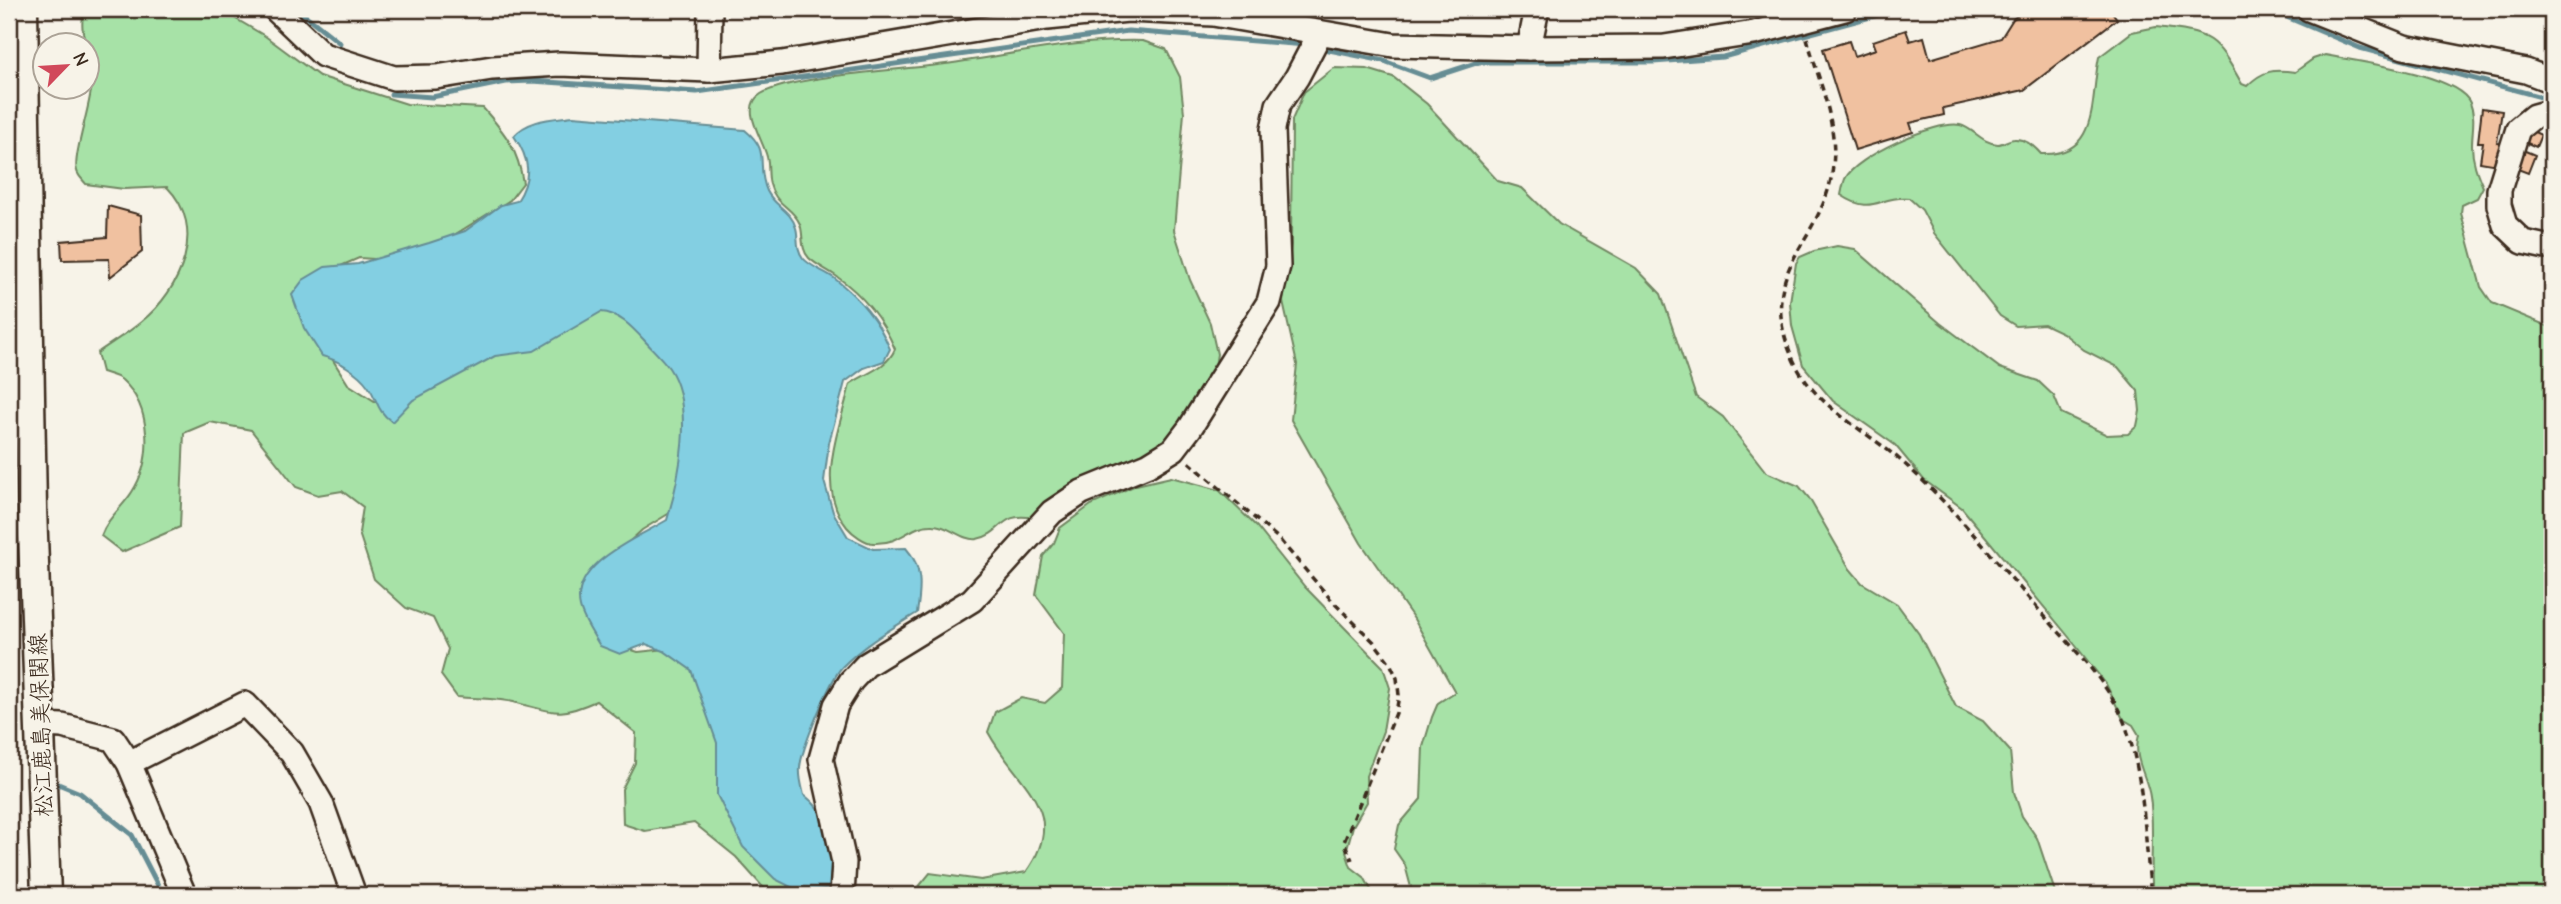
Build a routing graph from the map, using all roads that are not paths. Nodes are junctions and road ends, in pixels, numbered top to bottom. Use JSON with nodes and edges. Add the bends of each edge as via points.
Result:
{"nodes":[{"id":1,"x":23,"y":9,"type":"edge"},
{"id":2,"x":275,"y":9,"type":"edge"},
{"id":3,"x":710,"y":9,"type":"edge"},
{"id":4,"x":1537,"y":9,"type":"edge"},
{"id":5,"x":1844,"y":9,"type":"edge"},
{"id":6,"x":2309,"y":9,"type":"edge"},
{"id":7,"x":1804,"y":23,"type":"edge"},
{"id":8,"x":1314,"y":43,"type":"junction"},
{"id":9,"x":1529,"y":48,"type":"junction"},
{"id":10,"x":709,"y":70,"type":"junction"},
{"id":11,"x":2552,"y":81,"type":"edge"},
{"id":12,"x":2552,"y":111,"type":"edge"},
{"id":13,"x":2546,"y":247,"type":"dead end"},
{"id":14,"x":42,"y":725,"type":"junction"},
{"id":15,"x":129,"y":763,"type":"junction"},
{"id":16,"x":46,"y":895,"type":"edge"},
{"id":17,"x":184,"y":895,"type":"edge"},
{"id":18,"x":354,"y":895,"type":"edge"},
{"id":19,"x":842,"y":895,"type":"edge"}],
"edges":[{"from":1,"to":14,"type":"main road","name":"松江鹿島美保関線","via":[[32,508]]},
{"from":2,"to":10,"type":"street","via":[[323,55],[394,78],[560,64]]},
{"from":3,"to":10,"type":"street"},
{"from":4,"to":9,"type":"street"},
{"from":5,"to":7,"type":"street"},
{"from":6,"to":11,"type":"street","via":[[2404,47],[2526,71]]},
{"from":7,"to":9,"type":"street","via":[[1664,47]]},
{"from":8,"to":9,"type":"street"},
{"from":8,"to":10,"type":"street","via":[[1213,15],[1128,10],[1047,18],[782,63]]},
{"from":8,"to":19,"type":"street","via":[[1278,105],[1273,129],[1278,266],[1269,302],[1174,449],[1082,492],[1052,512],[972,600],[892,647],[851,681],[829,724],[821,759],[844,862]]},
{"from":12,"to":13,"type":"street","via":[[2533,116],[2518,129],[2499,190],[2505,225],[2523,242]]},
{"from":14,"to":15,"type":"street","via":[[113,739]]},
{"from":14,"to":16,"type":"main road","name":"松江鹿島美保関線"},
{"from":15,"to":17,"type":"street"},
{"from":15,"to":18,"type":"street","via":[[245,704],[292,753],[321,803]]}]}
